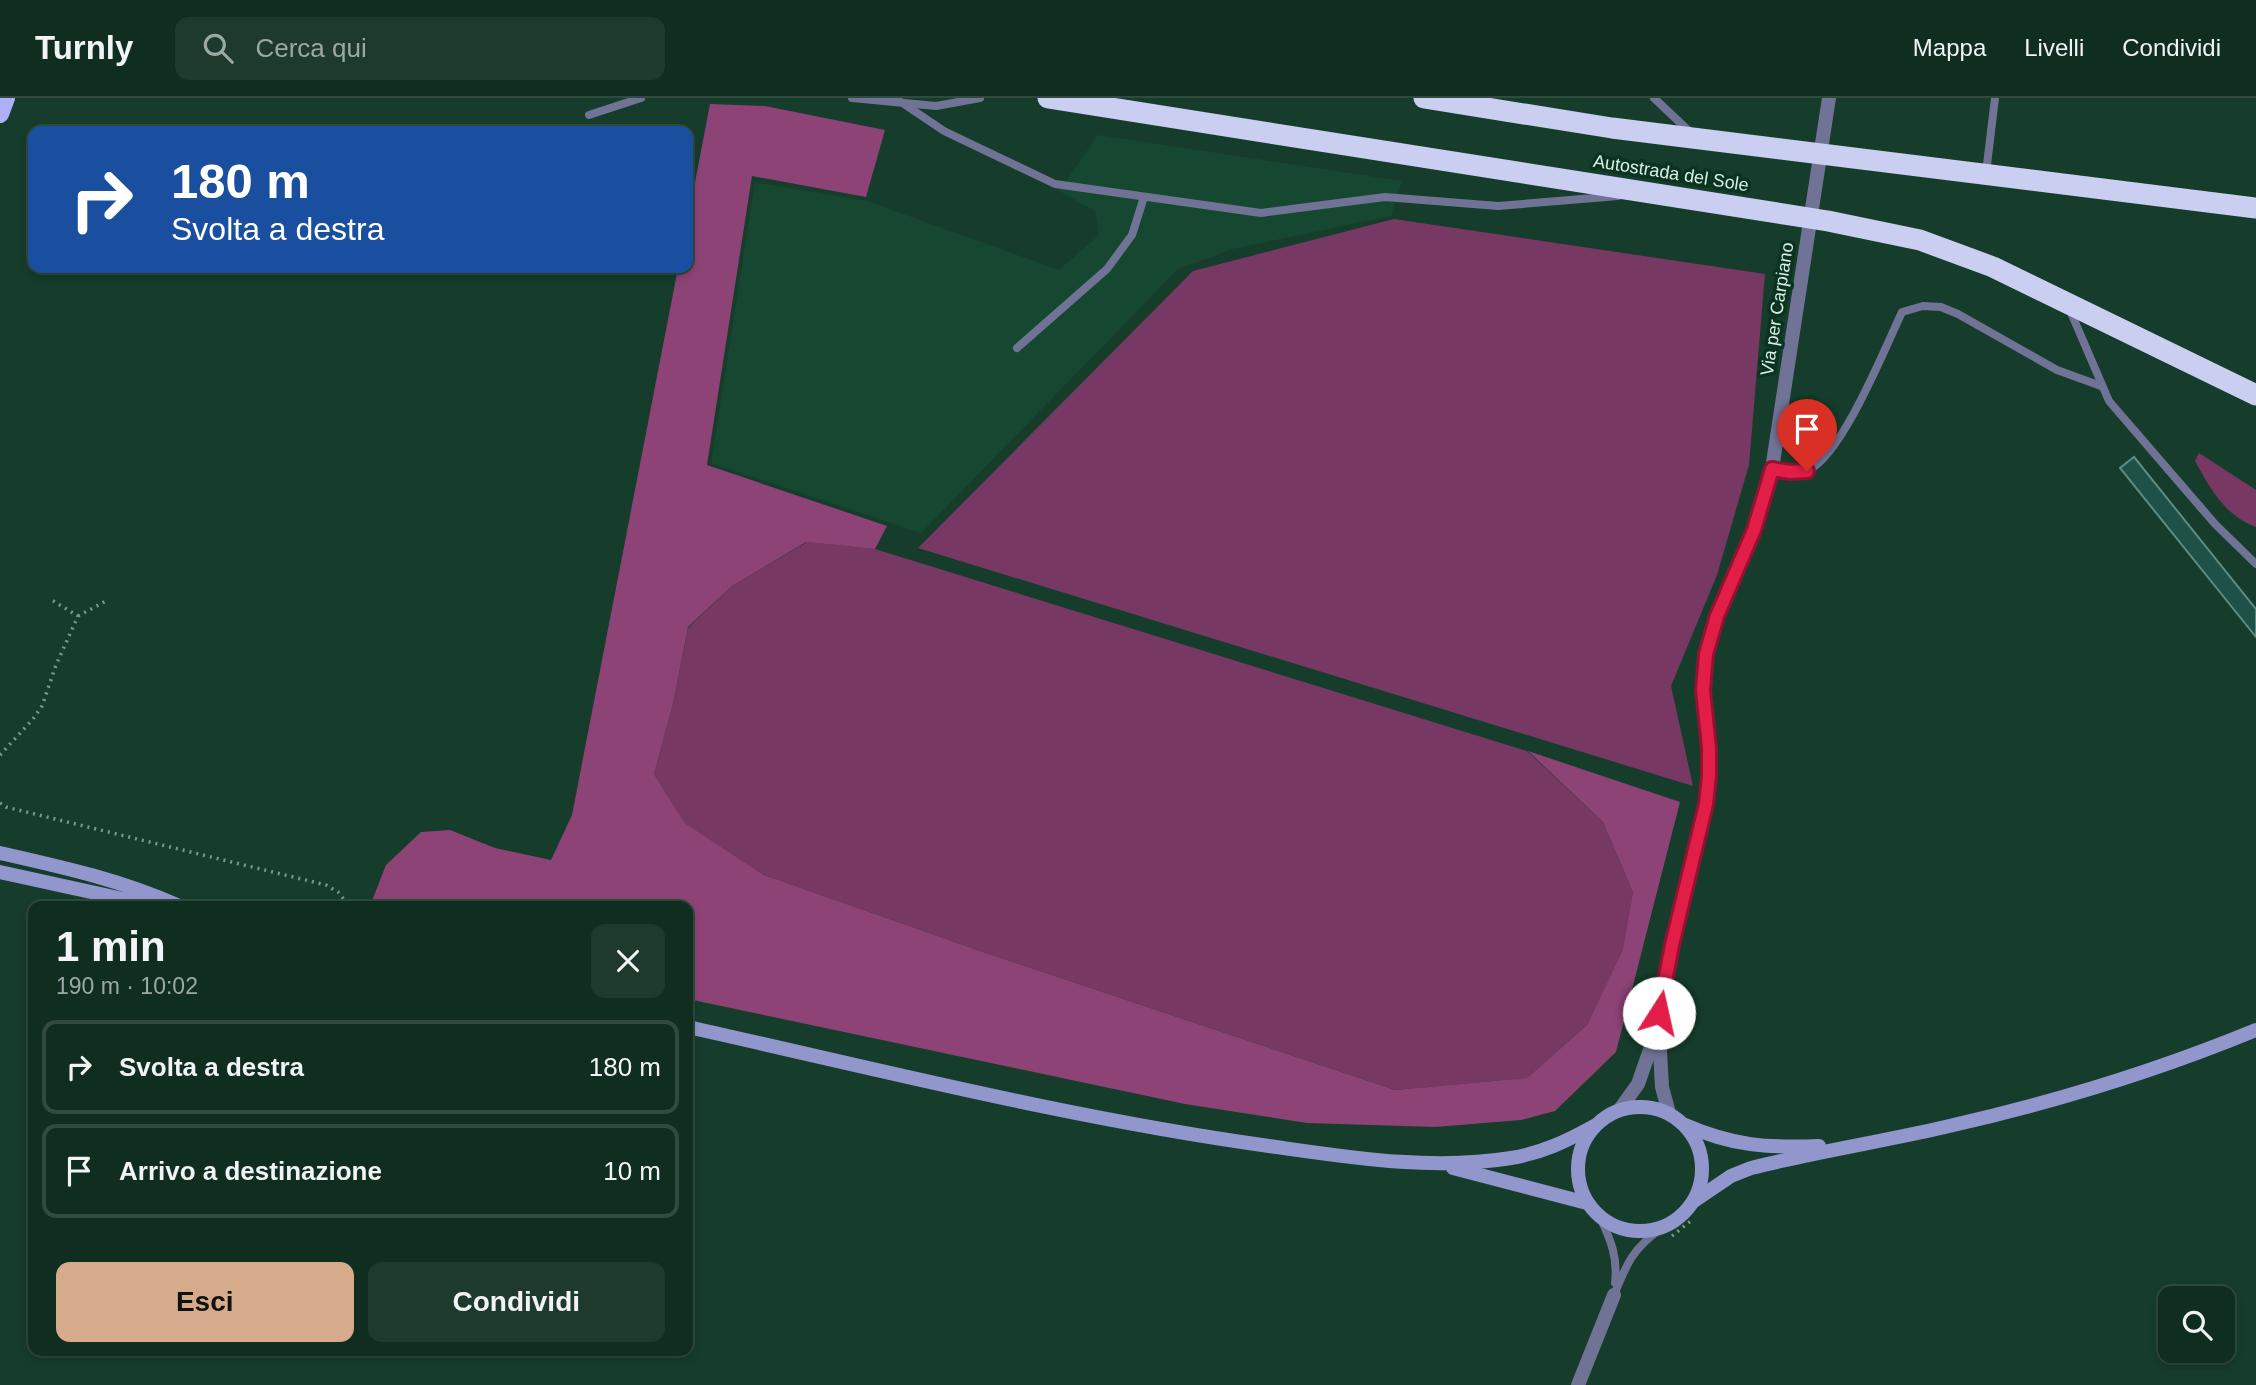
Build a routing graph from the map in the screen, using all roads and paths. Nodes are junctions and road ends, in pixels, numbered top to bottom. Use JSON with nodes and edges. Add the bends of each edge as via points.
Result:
{"nodes":[{"id":1,"x":6,"y":98,"type":"edge"},
{"id":2,"x":641,"y":98,"type":"edge"},
{"id":3,"x":852,"y":98,"type":"edge"},
{"id":4,"x":980,"y":98,"type":"edge"},
{"id":5,"x":1048,"y":98,"type":"edge"},
{"id":6,"x":1424,"y":98,"type":"edge"},
{"id":7,"x":1654,"y":98,"type":"edge"},
{"id":8,"x":1829,"y":98,"type":"edge"},
{"id":9,"x":1995,"y":98,"type":"edge"},
{"id":10,"x":897,"y":100,"type":"edge"},
{"id":11,"x":0,"y":114,"type":"edge"},
{"id":12,"x":589,"y":115,"type":"dead end"},
{"id":13,"x":1697,"y":139,"type":"junction"},
{"id":14,"x":1986,"y":173,"type":"junction"},
{"id":15,"x":1650,"y":193,"type":"junction"},
{"id":16,"x":1144,"y":197,"type":"junction"},
{"id":17,"x":2256,"y":208,"type":"edge"},
{"id":18,"x":2067,"y":305,"type":"junction"},
{"id":19,"x":1017,"y":348,"type":"dead end"},
{"id":20,"x":2101,"y":386,"type":"junction"},
{"id":21,"x":2256,"y":395,"type":"edge"},
{"id":22,"x":1772,"y":469,"type":"junction"},
{"id":23,"x":2256,"y":564,"type":"edge"},
{"id":24,"x":50,"y":599,"type":"dead end"},
{"id":25,"x":106,"y":601,"type":"dead end"},
{"id":26,"x":78,"y":616,"type":"junction"},
{"id":27,"x":0,"y":755,"type":"edge"},
{"id":28,"x":0,"y":803,"type":"edge"},
{"id":29,"x":0,"y":853,"type":"edge"},
{"id":30,"x":0,"y":872,"type":"edge"},
{"id":31,"x":132,"y":901,"type":"edge"},
{"id":32,"x":167,"y":901,"type":"edge"},
{"id":33,"x":345,"y":901,"type":"edge"},
{"id":34,"x":1659,"y":1013,"type":"junction"},
{"id":35,"x":693,"y":1028,"type":"edge"},
{"id":36,"x":2256,"y":1030,"type":"edge"},
{"id":37,"x":1620,"y":1109,"type":"junction"},
{"id":38,"x":1669,"y":1113,"type":"junction"},
{"id":39,"x":1685,"y":1125,"type":"junction"},
{"id":40,"x":1594,"y":1126,"type":"junction"},
{"id":41,"x":1863,"y":1144,"type":"junction"},
{"id":42,"x":1431,"y":1163,"type":"junction"},
{"id":43,"x":1587,"y":1203,"type":"junction"},
{"id":44,"x":1697,"y":1205,"type":"junction"},
{"id":45,"x":1601,"y":1219,"type":"junction"},
{"id":46,"x":1666,"y":1233,"type":"junction"},
{"id":47,"x":1614,"y":1295,"type":"junction"},
{"id":48,"x":1578,"y":1385,"type":"edge"}],
"edges":[{"from":1,"to":11,"type":"main road"},
{"from":2,"to":12,"type":"lane"},
{"from":3,"to":10,"type":"lane"},
{"from":4,"to":10,"type":"lane","via":[[936,106]]},
{"from":5,"to":15,"type":"highway","name":"Autostrada del Sole"},
{"from":6,"to":13,"type":"highway","name":"Autostrada del Sole"},
{"from":7,"to":13,"type":"lane"},
{"from":8,"to":22,"type":"street","name":"Via per Carpiano"},
{"from":9,"to":14,"type":"lane"},
{"from":10,"to":16,"type":"lane","via":[[944,131],[1055,184]]},
{"from":13,"to":14,"type":"highway","name":"Autostrada del Sole"},
{"from":14,"to":17,"type":"highway","name":"Autostrada del Sole"},
{"from":15,"to":16,"type":"lane","via":[[1498,206],[1385,197],[1261,213]]},
{"from":15,"to":18,"type":"highway","name":"Autostrada del Sole","via":[[1829,220],[1920,240],[1993,267]]},
{"from":16,"to":19,"type":"lane","via":[[1132,235],[1107,269]]},
{"from":18,"to":20,"type":"lane"},
{"from":18,"to":21,"type":"highway","name":"Autostrada del Sole"},
{"from":20,"to":22,"type":"lane","via":[[2057,370],[1958,314],[1941,307],[1912,308],[1902,312],[1844,430],[1817,464],[1807,471]]},
{"from":20,"to":23,"type":"lane","via":[[2215,524]]},
{"from":22,"to":34,"type":"street","name":"Via per Carpiano","via":[[1754,530],[1706,654],[1706,804]]},
{"from":24,"to":26,"type":"path"},
{"from":25,"to":26,"type":"path"},
{"from":26,"to":27,"type":"path","via":[[42,706]]},
{"from":28,"to":33,"type":"path","via":[[326,885]]},
{"from":29,"to":32,"type":"main road","via":[[104,877]]},
{"from":30,"to":31,"type":"main road"},
{"from":34,"to":37,"type":"street","name":"Via per Carpiano","via":[[1644,1071]]},
{"from":34,"to":38,"type":"street","name":"Via per Carpiano","via":[[1662,1087]]},
{"from":35,"to":42,"type":"main road","via":[[1093,1118],[1340,1156]]},
{"from":36,"to":41,"type":"main road","via":[[2096,1087]]},
{"from":37,"to":38,"type":"main road","via":[[1653,1107]]},
{"from":37,"to":40,"type":"main road"},
{"from":38,"to":39,"type":"main road"},
{"from":39,"to":41,"type":"main road","via":[[1724,1141],[1751,1145]]},
{"from":39,"to":44,"type":"main road","via":[[1703,1161]]},
{"from":40,"to":42,"type":"main road","via":[[1536,1153]]},
{"from":40,"to":43,"type":"main road","via":[[1577,1163],[1578,1184]]},
{"from":41,"to":44,"type":"main road","via":[[1731,1175]]},
{"from":42,"to":43,"type":"main road"},
{"from":43,"to":45,"type":"main road"},
{"from":44,"to":46,"type":"main road"},
{"from":44,"to":46,"type":"path","via":[[1677,1234]]},
{"from":45,"to":46,"type":"main road","via":[[1620,1228]]},
{"from":45,"to":47,"type":"lane","via":[[1615,1253]]},
{"from":46,"to":47,"type":"lane","via":[[1640,1244]]},
{"from":47,"to":48,"type":"street"}]}
